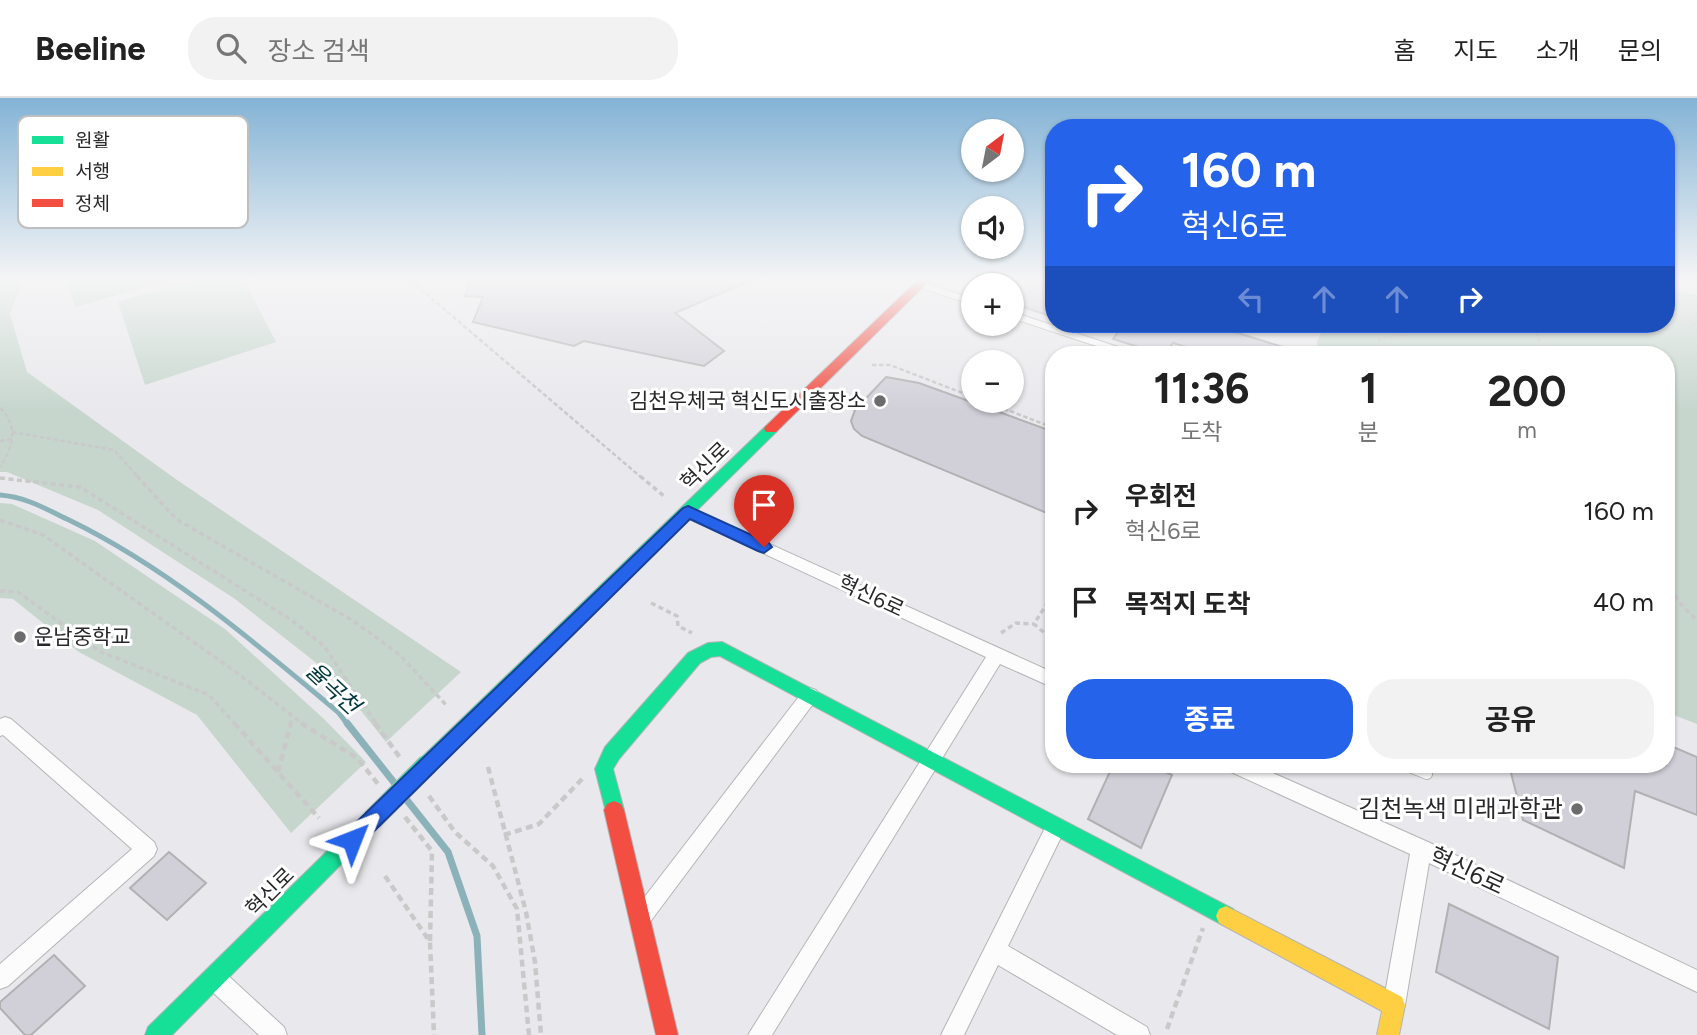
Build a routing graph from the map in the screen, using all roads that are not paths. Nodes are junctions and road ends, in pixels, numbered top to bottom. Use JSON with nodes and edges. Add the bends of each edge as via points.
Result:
{"nodes":[{"id":1,"x":879,"y":324,"type":"edge"},
{"id":2,"x":1066,"y":333,"type":"edge"},
{"id":3,"x":1106,"y":346,"type":"edge"},
{"id":4,"x":688,"y":512,"type":"junction"},
{"id":5,"x":997,"y":654,"type":"junction"},
{"id":6,"x":1045,"y":677,"type":"edge"},
{"id":7,"x":810,"y":695,"type":"junction"},
{"id":8,"x":0,"y":728,"type":"edge"},
{"id":9,"x":932,"y":760,"type":"junction"},
{"id":10,"x":1254,"y":773,"type":"edge"},
{"id":11,"x":1056,"y":827,"type":"junction"},
{"id":12,"x":1421,"y":849,"type":"junction"},
{"id":13,"x":639,"y":920,"type":"junction"},
{"id":14,"x":995,"y":950,"type":"junction"},
{"id":15,"x":2,"y":972,"type":"edge"},
{"id":16,"x":214,"y":978,"type":"junction"},
{"id":17,"x":1697,"y":981,"type":"edge"},
{"id":18,"x":1394,"y":1004,"type":"junction"},
{"id":19,"x":156,"y":1035,"type":"edge"},
{"id":20,"x":276,"y":1035,"type":"edge"},
{"id":21,"x":667,"y":1035,"type":"edge"},
{"id":22,"x":759,"y":1035,"type":"edge"},
{"id":23,"x":952,"y":1035,"type":"edge"},
{"id":24,"x":1139,"y":1035,"type":"edge"},
{"id":25,"x":1388,"y":1035,"type":"edge"}],
"edges":[{"from":1,"to":4,"type":"main road","name":"혁신로"},
{"from":2,"to":3,"type":"lane"},
{"from":4,"to":5,"type":"street","name":"혁신6로"},
{"from":4,"to":16,"type":"main road","name":"혁신로","bridge":true},
{"from":5,"to":6,"type":"street","name":"혁신6로"},
{"from":5,"to":9,"type":"street"},
{"from":7,"to":9,"type":"main road"},
{"from":7,"to":13,"type":"street"},
{"from":7,"to":13,"type":"main road","via":[[722,649],[706,650],[612,753],[604,769]]},
{"from":8,"to":15,"type":"street","via":[[5,725],[147,849]]},
{"from":9,"to":11,"type":"main road"},
{"from":9,"to":22,"type":"street"},
{"from":10,"to":12,"type":"street","name":"혁신6로"},
{"from":11,"to":14,"type":"street"},
{"from":11,"to":18,"type":"main road"},
{"from":12,"to":17,"type":"street","name":"혁신6로"},
{"from":12,"to":18,"type":"street"},
{"from":13,"to":21,"type":"main road"},
{"from":14,"to":23,"type":"street"},
{"from":14,"to":24,"type":"street"},
{"from":16,"to":19,"type":"main road","name":"혁신로"},
{"from":16,"to":20,"type":"street"},
{"from":18,"to":25,"type":"main road"}]}
